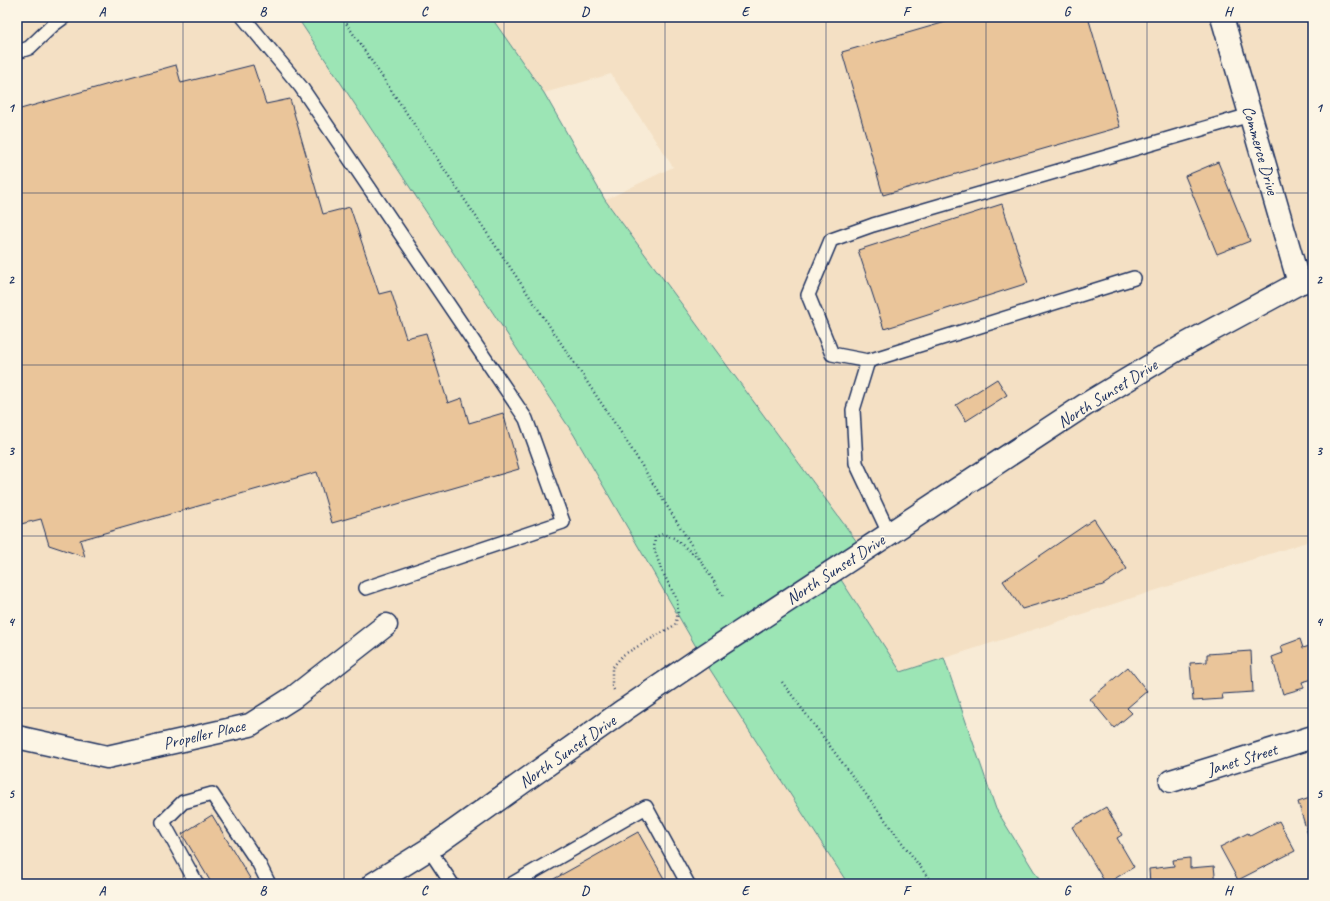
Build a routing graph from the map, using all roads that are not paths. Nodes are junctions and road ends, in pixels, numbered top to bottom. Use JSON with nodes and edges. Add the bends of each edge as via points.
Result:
{"nodes":[{"id":1,"x":64,"y":17,"type":"edge"},
{"id":2,"x":243,"y":17,"type":"edge"},
{"id":3,"x":1222,"y":17,"type":"edge"},
{"id":4,"x":17,"y":52,"type":"edge"},
{"id":5,"x":1250,"y":114,"type":"junction"},
{"id":6,"x":1134,"y":278,"type":"dead end"},
{"id":7,"x":1306,"y":281,"type":"edge"},
{"id":8,"x":868,"y":361,"type":"junction"},
{"id":9,"x":889,"y":533,"type":"junction"},
{"id":10,"x":366,"y":588,"type":"dead end"},
{"id":11,"x":386,"y":625,"type":"dead end"},
{"id":12,"x":17,"y":737,"type":"edge"},
{"id":13,"x":1313,"y":738,"type":"edge"},
{"id":14,"x":1171,"y":781,"type":"dead end"},
{"id":15,"x":429,"y":849,"type":"junction"},
{"id":16,"x":265,"y":882,"type":"edge"},
{"id":17,"x":196,"y":884,"type":"edge"},
{"id":18,"x":373,"y":884,"type":"edge"},
{"id":19,"x":452,"y":884,"type":"edge"},
{"id":20,"x":512,"y":884,"type":"edge"},
{"id":21,"x":688,"y":884,"type":"edge"}],
"edges":[{"from":1,"to":4,"type":"lane","via":[[29,48]]},
{"from":2,"to":10,"type":"lane","via":[[301,87],[526,419],[563,522]]},
{"from":3,"to":5,"type":"main road","name":"Commerce Drive"},
{"from":5,"to":7,"type":"main road","name":"Commerce Drive"},
{"from":5,"to":8,"type":"lane","via":[[873,225],[831,240],[808,295],[832,354]]},
{"from":6,"to":8,"type":"lane"},
{"from":7,"to":9,"type":"main road","name":"North Sunset Drive","via":[[1188,343],[1091,401]]},
{"from":8,"to":9,"type":"lane","via":[[853,410],[856,463]]},
{"from":9,"to":15,"type":"main road","name":"North Sunset Drive","via":[[624,710]]},
{"from":11,"to":12,"type":"main road","name":"Propeller Place","via":[[294,697],[250,725],[107,757]]},
{"from":13,"to":14,"type":"main road","name":"Janet Street"},
{"from":15,"to":18,"type":"main road","name":"North Sunset Drive"},
{"from":15,"to":19,"type":"lane"},
{"from":16,"to":17,"type":"lane","via":[[259,864],[212,794],[183,802],[163,822]]},
{"from":20,"to":21,"type":"lane","via":[[646,807]]}]}
